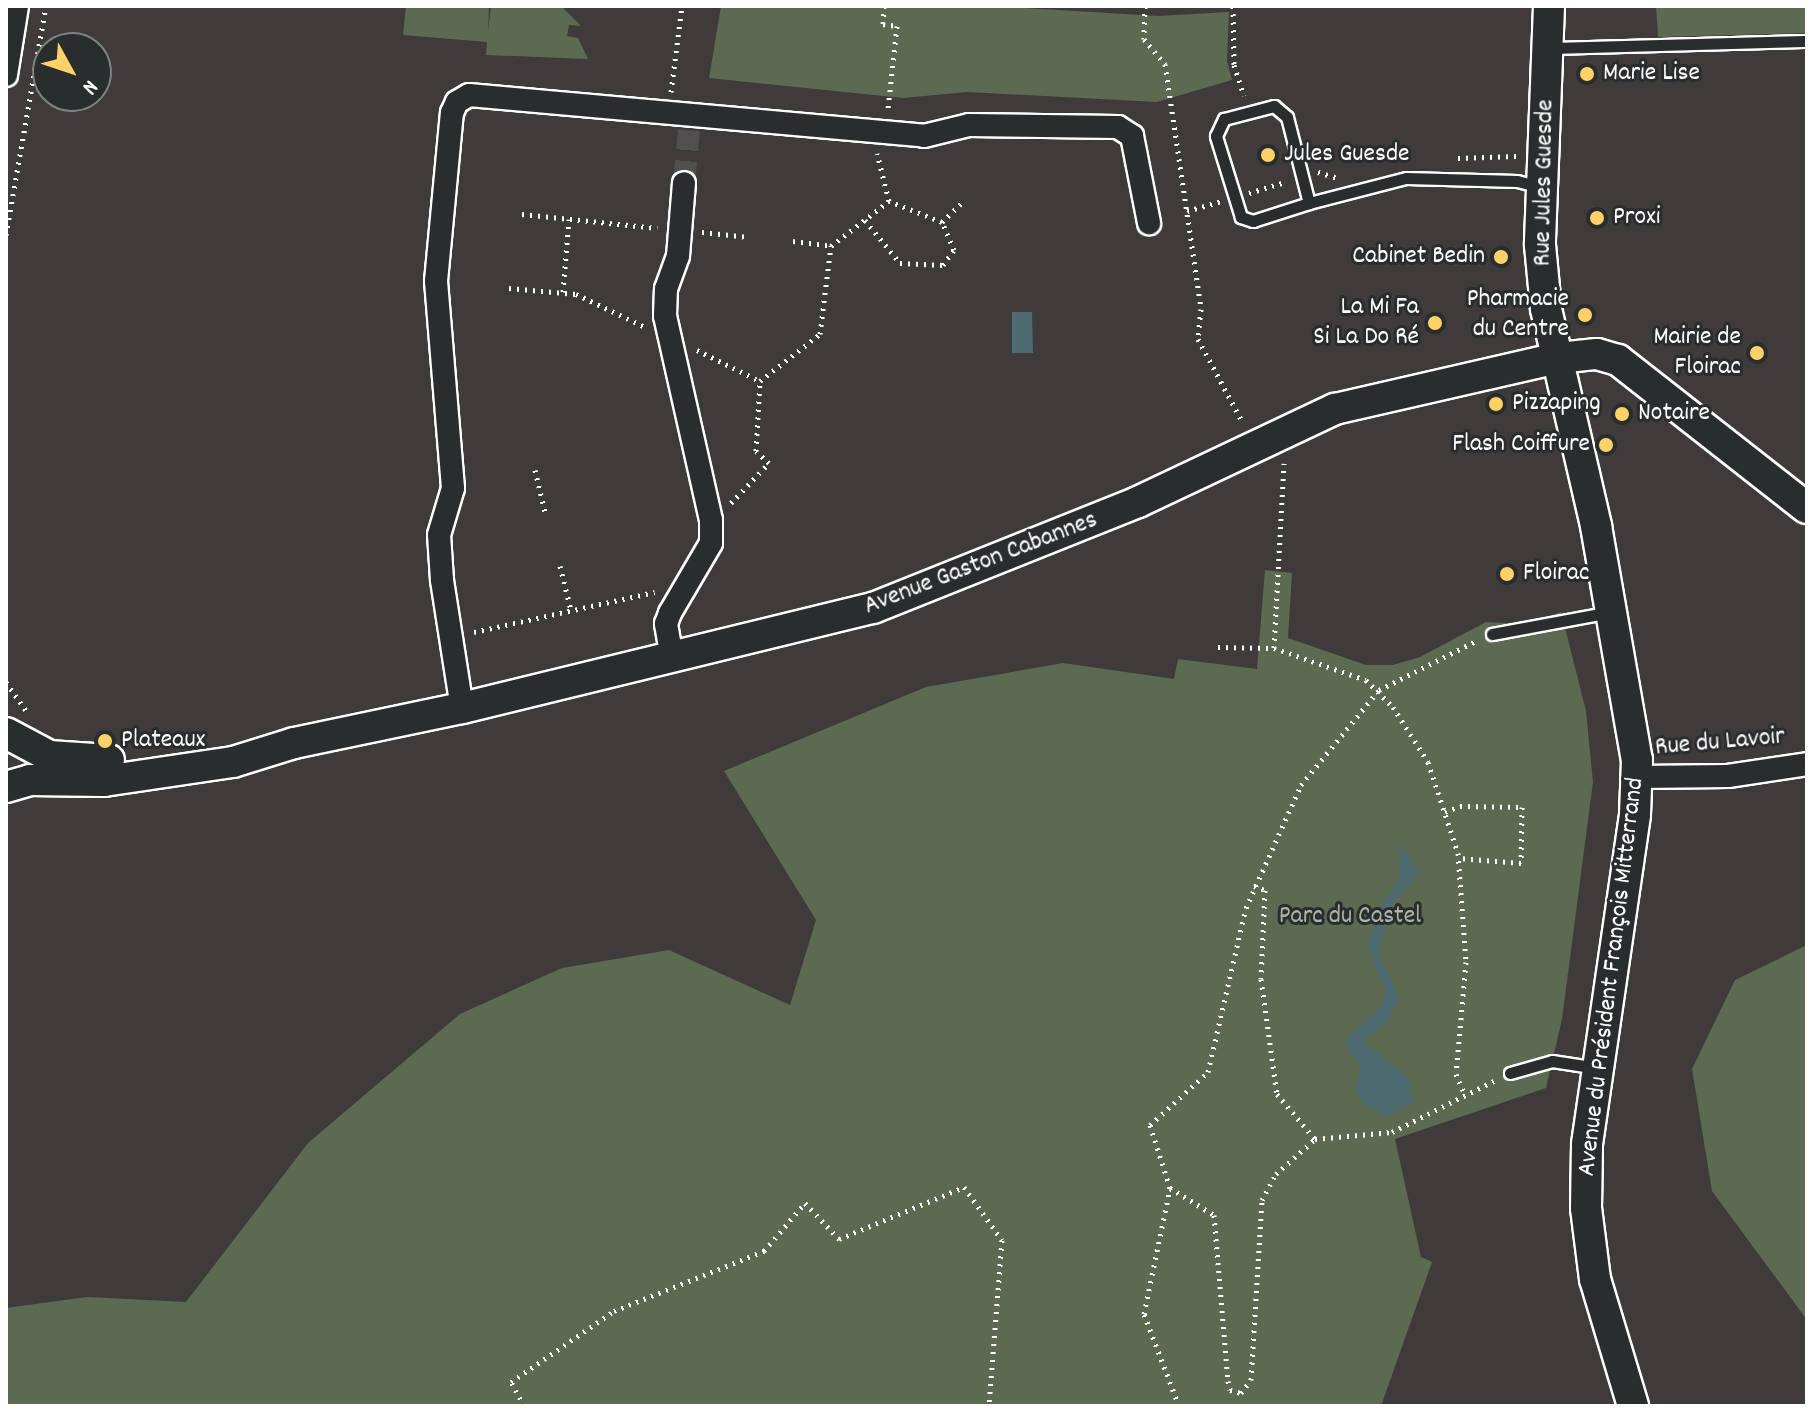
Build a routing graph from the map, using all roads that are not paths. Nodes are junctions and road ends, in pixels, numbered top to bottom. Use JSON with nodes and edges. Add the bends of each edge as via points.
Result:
{"nodes":[{"id":1,"x":17,"y":6,"type":"edge"},
{"id":2,"x":1549,"y":6,"type":"edge"},
{"id":3,"x":1807,"y":41,"type":"edge"},
{"id":4,"x":1549,"y":48,"type":"junction"},
{"id":5,"x":6,"y":75,"type":"edge"},
{"id":6,"x":684,"y":183,"type":"tunnel mouth"},
{"id":7,"x":1542,"y":188,"type":"junction"},
{"id":8,"x":1309,"y":203,"type":"junction"},
{"id":9,"x":1149,"y":223,"type":"dead end"},
{"id":10,"x":1558,"y":358,"type":"junction"},
{"id":11,"x":1807,"y":508,"type":"edge"},
{"id":12,"x":1612,"y":612,"type":"junction"},
{"id":13,"x":1492,"y":634,"type":"road end"},
{"id":14,"x":672,"y":658,"type":"junction"},
{"id":15,"x":462,"y":708,"type":"junction"},
{"id":16,"x":6,"y":733,"type":"edge"},
{"id":17,"x":294,"y":743,"type":"junction"},
{"id":18,"x":1807,"y":764,"type":"edge"},
{"id":19,"x":1638,"y":777,"type":"junction"},
{"id":20,"x":6,"y":787,"type":"edge"},
{"id":21,"x":1598,"y":1068,"type":"junction"},
{"id":22,"x":1510,"y":1073,"type":"road end"},
{"id":23,"x":1633,"y":1406,"type":"edge"}],
"edges":[{"from":1,"to":5,"type":"street"},
{"from":2,"to":4,"type":"main road","name":"Rue Jules Guesde"},
{"from":3,"to":4,"type":"lane"},
{"from":4,"to":7,"type":"main road","name":"Rue Jules Guesde"},
{"from":6,"to":14,"type":"street","via":[[666,289],[668,339],[711,520],[707,556],[666,624]]},
{"from":7,"to":8,"type":"lane","via":[[1517,181],[1406,178]]},
{"from":7,"to":10,"type":"main road","name":"Rue Jules Guesde","via":[[1546,309]]},
{"from":8,"to":8,"type":"lane","via":[[1287,117],[1274,106],[1224,119],[1216,136],[1241,217],[1253,221]]},
{"from":9,"to":15,"type":"street","via":[[1132,136],[1118,127],[969,125],[924,136],[683,120],[469,95],[452,113],[436,281],[453,488],[439,535]]},
{"from":10,"to":11,"type":"main road","name":"Avenue Gaston Cabannes","via":[[1597,354],[1618,360]]},
{"from":10,"to":12,"type":"main road","name":"Avenue du Président François Mitterrand"},
{"from":10,"to":14,"type":"main road","name":"Avenue Gaston Cabannes","via":[[1368,399],[923,591]]},
{"from":12,"to":13,"type":"lane"},
{"from":12,"to":19,"type":"main road","name":"Avenue du Président François Mitterrand","via":[[1636,735]]},
{"from":14,"to":15,"type":"main road","name":"Avenue Gaston Cabannes"},
{"from":15,"to":17,"type":"main road","name":"Avenue Gaston Cabannes"},
{"from":16,"to":17,"type":"main road","name":"Avenue Gaston Cabannes","via":[[49,756],[74,760]]},
{"from":17,"to":20,"type":"main road","name":"Avenue Gaston Cabannes","via":[[233,762],[167,773],[104,781],[30,780]]},
{"from":18,"to":19,"type":"street","name":"Rue du Lavoir","via":[[1728,776]]},
{"from":19,"to":21,"type":"main road","name":"Avenue du Président François Mitterrand"},
{"from":21,"to":22,"type":"lane","via":[[1552,1061]]},
{"from":21,"to":23,"type":"main road","name":"Avenue du Président François Mitterrand","via":[[1586,1208],[1595,1279]]}]}
